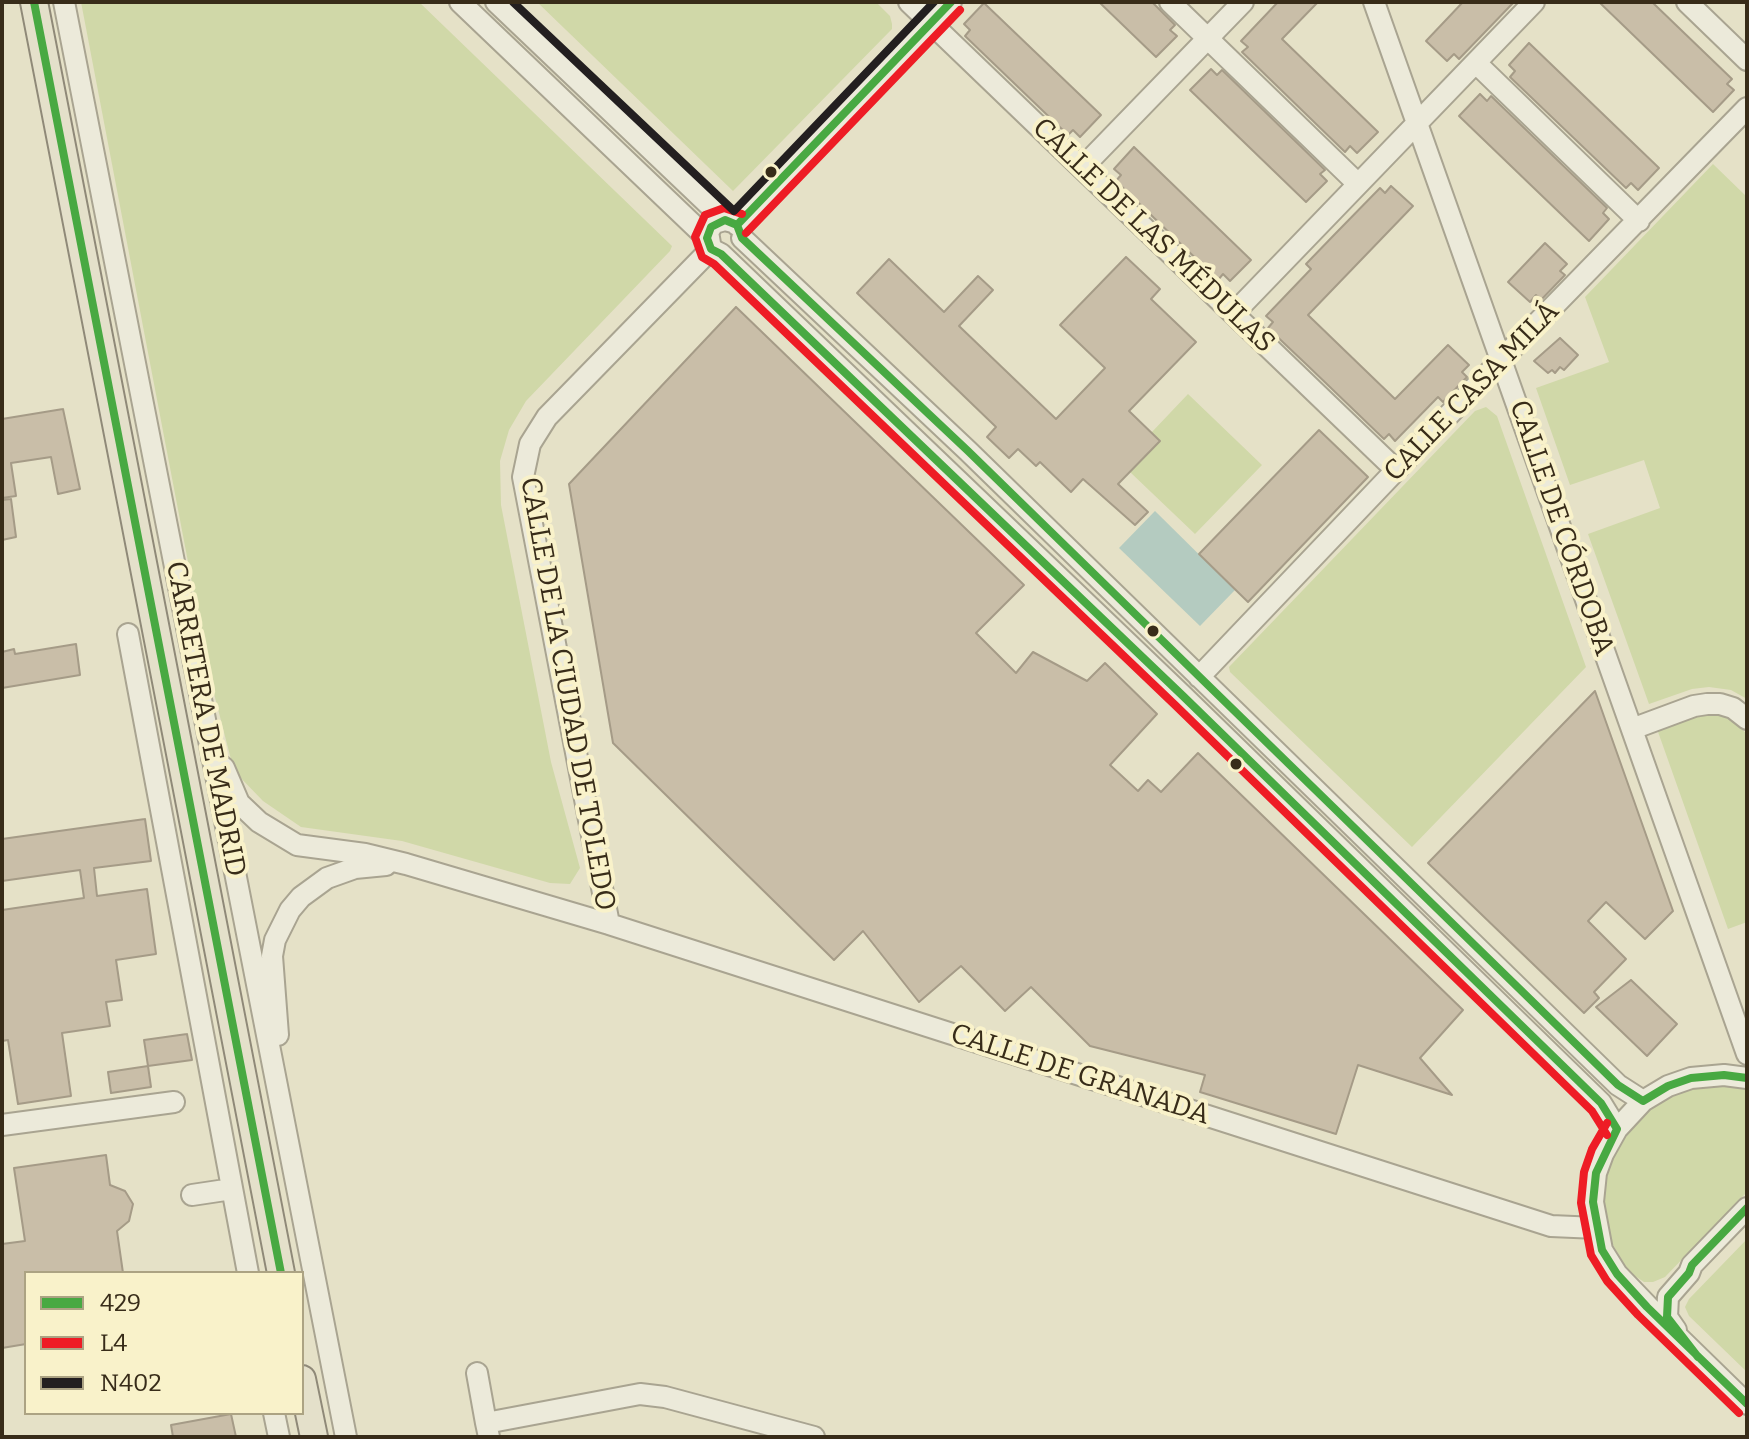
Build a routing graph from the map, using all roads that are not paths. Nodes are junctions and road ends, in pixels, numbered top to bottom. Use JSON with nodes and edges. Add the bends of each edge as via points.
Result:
{"nodes":[{"id":1,"x":34,"y":2,"type":"edge"},
{"id":2,"x":64,"y":2,"type":"edge"},
{"id":3,"x":71,"y":2,"type":"edge"},
{"id":4,"x":460,"y":2,"type":"edge"},
{"id":5,"x":496,"y":2,"type":"edge"},
{"id":6,"x":909,"y":2,"type":"edge"},
{"id":7,"x":951,"y":2,"type":"edge"},
{"id":8,"x":1170,"y":2,"type":"edge"},
{"id":9,"x":1243,"y":2,"type":"edge"},
{"id":10,"x":1374,"y":2,"type":"edge"},
{"id":11,"x":1534,"y":2,"type":"edge"},
{"id":12,"x":1687,"y":2,"type":"edge"},
{"id":13,"x":931,"y":23,"type":"junction"},
{"id":14,"x":1207,"y":39,"type":"junction"},
{"id":15,"x":1747,"y":60,"type":"edge"},
{"id":16,"x":1476,"y":63,"type":"junction"},
{"id":17,"x":80,"y":85,"type":"junction"},
{"id":18,"x":1747,"y":108,"type":"edge"},
{"id":19,"x":1417,"y":123,"type":"junction"},
{"id":20,"x":1083,"y":167,"type":"junction"},
{"id":21,"x":1358,"y":184,"type":"junction"},
{"id":22,"x":1639,"y":221,"type":"junction"},
{"id":23,"x":734,"y":228,"type":"junction"},
{"id":24,"x":713,"y":247,"type":"junction"},
{"id":25,"x":1234,"y":313,"type":"junction"},
{"id":26,"x":1502,"y":359,"type":"junction"},
{"id":27,"x":1396,"y":470,"type":"junction"},
{"id":28,"x":128,"y":634,"type":"dead end"},
{"id":29,"x":1199,"y":677,"type":"junction"},
{"id":30,"x":1747,"y":719,"type":"edge"},
{"id":31,"x":1632,"y":729,"type":"junction"},
{"id":32,"x":212,"y":758,"type":"junction"},
{"id":33,"x":406,"y":864,"type":"junction"},
{"id":34,"x":609,"y":924,"type":"junction"},
{"id":35,"x":1747,"y":1054,"type":"edge"},
{"id":36,"x":274,"y":1075,"type":"junction"},
{"id":37,"x":1747,"y":1078,"type":"edge"},
{"id":38,"x":1643,"y":1101,"type":"junction"},
{"id":39,"x":174,"y":1102,"type":"dead end"},
{"id":40,"x":2,"y":1125,"type":"edge"},
{"id":41,"x":1617,"y":1129,"type":"junction"},
{"id":42,"x":232,"y":1189,"type":"junction"},
{"id":43,"x":192,"y":1195,"type":"dead end"},
{"id":44,"x":1747,"y":1208,"type":"edge"},
{"id":45,"x":1597,"y":1228,"type":"junction"},
{"id":46,"x":1613,"y":1265,"type":"junction"},
{"id":47,"x":1692,"y":1265,"type":"junction"},
{"id":48,"x":248,"y":1271,"type":"edge"},
{"id":49,"x":281,"y":1271,"type":"edge"},
{"id":50,"x":1690,"y":1349,"type":"junction"},
{"id":51,"x":477,"y":1373,"type":"dead end"},
{"id":52,"x":304,"y":1389,"type":"edge"},
{"id":53,"x":1747,"y":1404,"type":"edge"},
{"id":54,"x":274,"y":1415,"type":"edge"},
{"id":55,"x":488,"y":1430,"type":"edge"},
{"id":56,"x":801,"y":1435,"type":"edge"},
{"id":57,"x":279,"y":1437,"type":"edge"},
{"id":58,"x":314,"y":1437,"type":"edge"},
{"id":59,"x":346,"y":1437,"type":"edge"}],
"edges":[{"from":1,"to":49,"type":"main road"},
{"from":2,"to":17,"type":"street","name":"CARRETERA DE MADRID"},
{"from":3,"to":17,"type":"street"},
{"from":4,"to":24,"type":"street"},
{"from":5,"to":23,"type":"street"},
{"from":6,"to":13,"type":"street","name":"CALLE DE LAS MÉDULAS"},
{"from":7,"to":13,"type":"street"},
{"from":8,"to":14,"type":"street"},
{"from":9,"to":14,"type":"street"},
{"from":10,"to":19,"type":"street","name":"CALLE DE CÓRDOBA"},
{"from":11,"to":16,"type":"street"},
{"from":12,"to":15,"type":"street"},
{"from":13,"to":20,"type":"street","name":"CALLE DE LAS MÉDULAS"},
{"from":13,"to":23,"type":"street"},
{"from":14,"to":20,"type":"street"},
{"from":14,"to":21,"type":"street"},
{"from":16,"to":19,"type":"street"},
{"from":16,"to":22,"type":"street"},
{"from":17,"to":32,"type":"street","name":"CARRETERA DE MADRID"},
{"from":18,"to":22,"type":"street","name":"CALLE CASA MILÁ"},
{"from":19,"to":21,"type":"street"},
{"from":19,"to":26,"type":"street","name":"CALLE DE CÓRDOBA"},
{"from":20,"to":25,"type":"street","name":"CALLE DE LAS MÉDULAS"},
{"from":21,"to":25,"type":"street"},
{"from":22,"to":26,"type":"street","name":"CALLE CASA MILÁ"},
{"from":23,"to":24,"type":"street","via":[[711,227]]},
{"from":23,"to":24,"type":"street","via":[[733,252]]},
{"from":23,"to":29,"type":"street"},
{"from":24,"to":34,"type":"street","name":"CALLE DE LA CIUDAD DE TOLEDO","via":[[547,417],[530,444],[523,477]]},
{"from":24,"to":41,"type":"street","via":[[1579,1081]]},
{"from":25,"to":27,"type":"street","name":"CALLE DE LAS MÉDULAS"},
{"from":26,"to":27,"type":"street","name":"CALLE CASA MILÁ"},
{"from":26,"to":31,"type":"street","name":"CALLE DE CÓRDOBA"},
{"from":27,"to":29,"type":"street","name":"CALLE CASA MILÁ"},
{"from":28,"to":42,"type":"street"},
{"from":29,"to":38,"type":"street","via":[[1618,1085]]},
{"from":30,"to":31,"type":"street","via":[[1733,708],[1707,704]]},
{"from":31,"to":35,"type":"street","name":"CALLE DE CÓRDOBA"},
{"from":32,"to":33,"type":"street","via":[[224,768],[239,803],[286,840]]},
{"from":32,"to":36,"type":"street","name":"CARRETERA DE MADRID"},
{"from":33,"to":34,"type":"street"},
{"from":33,"to":36,"type":"street","via":[[341,872],[314,886],[290,910],[272,956],[278,1036]]},
{"from":34,"to":45,"type":"street","name":"CALLE DE GRANADA","via":[[1551,1226]]},
{"from":36,"to":59,"type":"street","name":"CARRETERA DE MADRID"},
{"from":37,"to":38,"type":"street","via":[[1691,1078]]},
{"from":38,"to":41,"type":"street"},
{"from":39,"to":40,"type":"street"},
{"from":41,"to":45,"type":"street","via":[[1596,1173]]},
{"from":42,"to":43,"type":"street"},
{"from":42,"to":48,"type":"street"},
{"from":44,"to":47,"type":"street"},
{"from":45,"to":46,"type":"street","via":[[1602,1250]]},
{"from":46,"to":47,"type":"street","via":[[1645,1288],[1666,1284]]},
{"from":46,"to":50,"type":"street"},
{"from":47,"to":50,"type":"street","via":[[1668,1297],[1666,1309]]},
{"from":50,"to":53,"type":"street"},
{"from":51,"to":55,"type":"street"},
{"from":52,"to":58,"type":"main road"},
{"from":54,"to":57,"type":"street"},
{"from":55,"to":56,"type":"street","via":[[640,1394]]}]}
